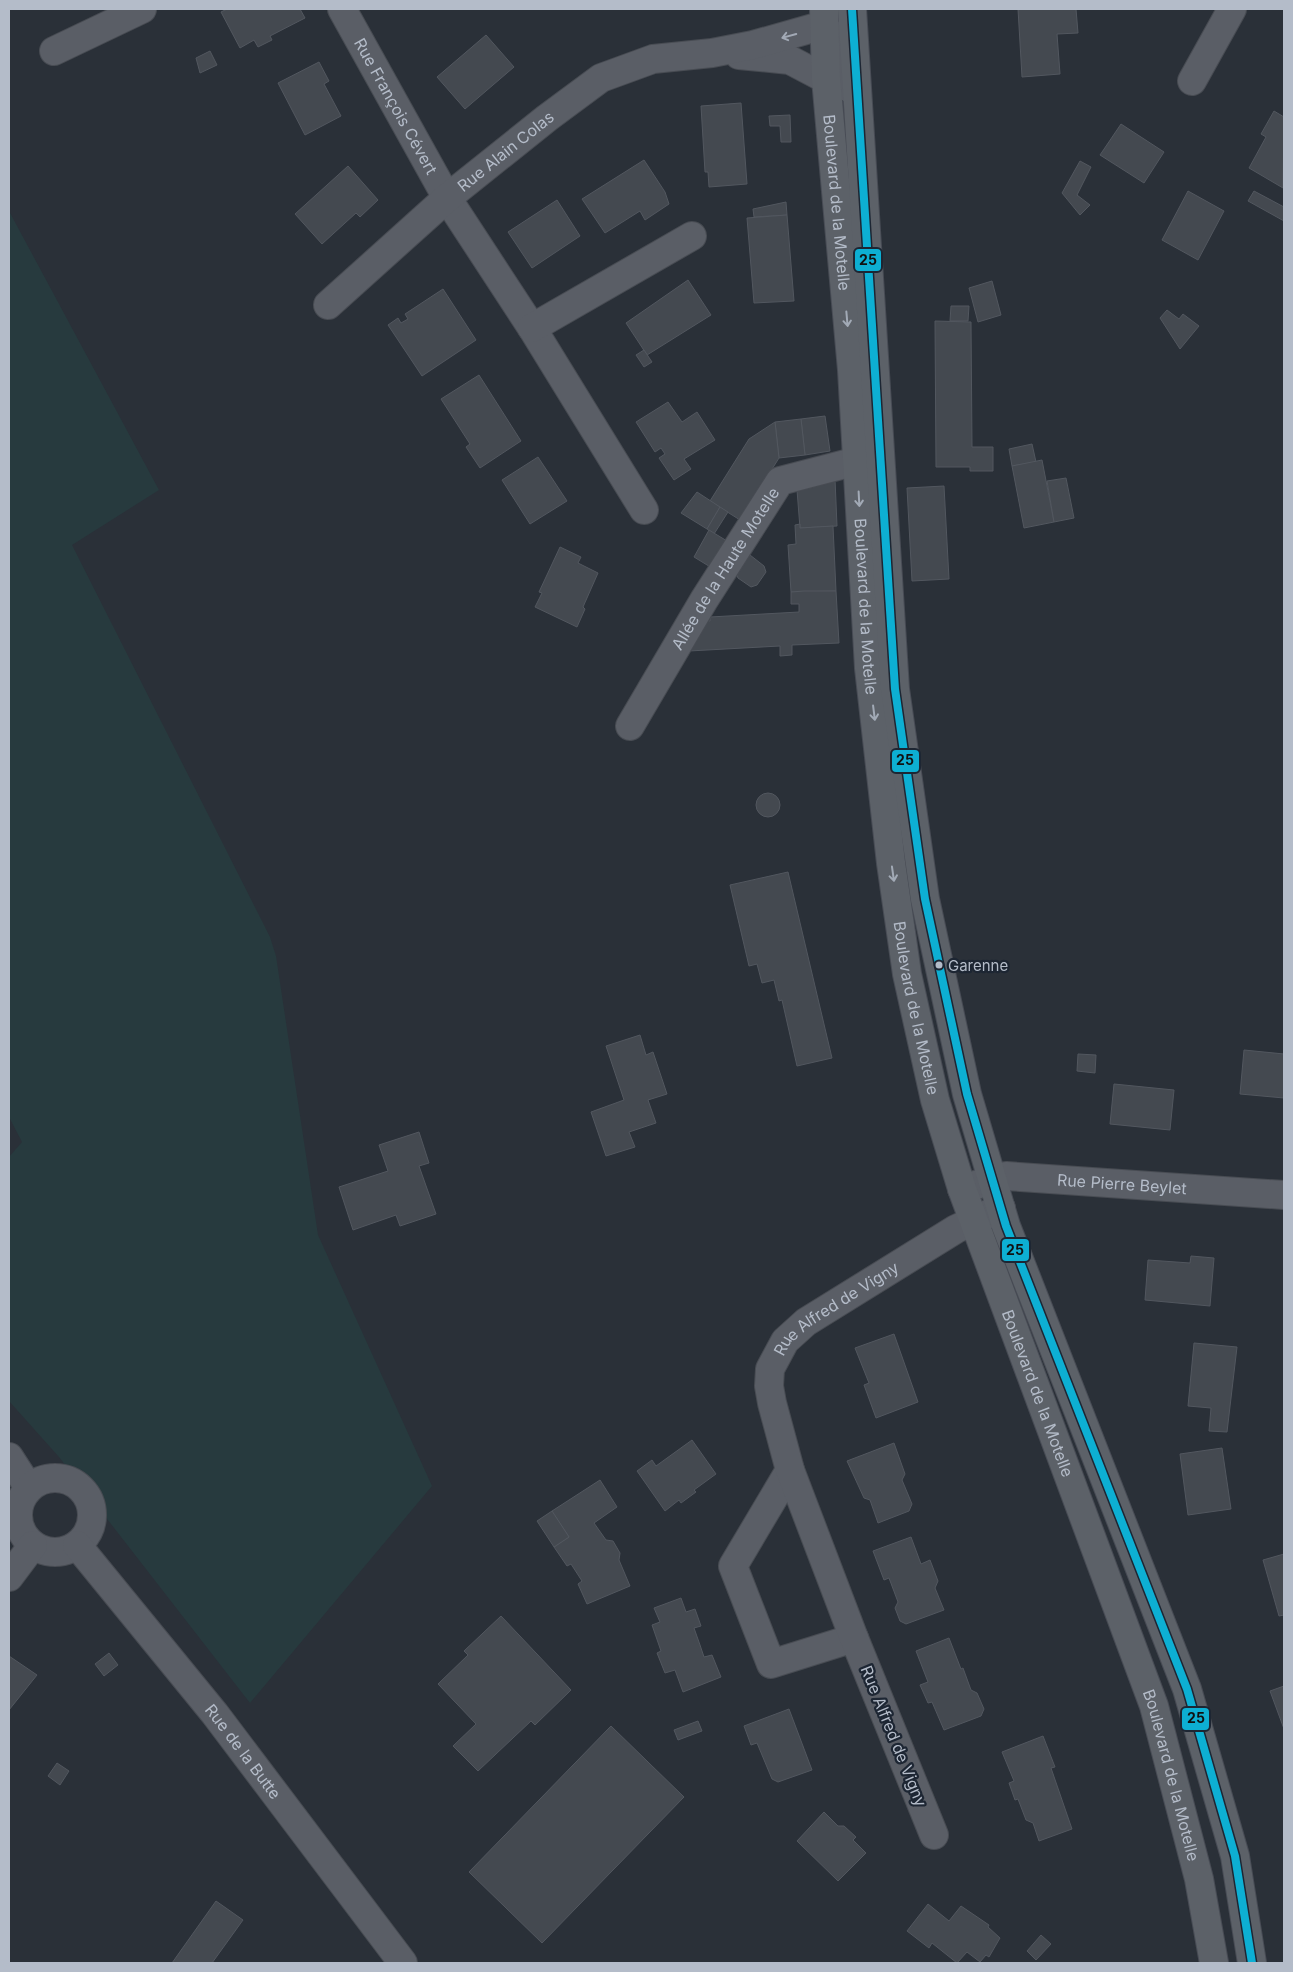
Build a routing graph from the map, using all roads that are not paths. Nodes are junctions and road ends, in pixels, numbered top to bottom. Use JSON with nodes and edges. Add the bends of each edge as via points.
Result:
{"nodes":[{"id":1,"x":142,"y":9,"type":"edge"},
{"id":2,"x":342,"y":9,"type":"edge"},
{"id":3,"x":852,"y":9,"type":"edge"},
{"id":4,"x":1232,"y":9,"type":"edge"},
{"id":5,"x":824,"y":17,"type":"edge"},
{"id":6,"x":54,"y":50,"type":"dead end"},
{"id":7,"x":712,"y":53,"type":"junction"},
{"id":8,"x":826,"y":79,"type":"junction"},
{"id":9,"x":1192,"y":80,"type":"dead end"},
{"id":10,"x":858,"y":118,"type":"junction"},
{"id":11,"x":447,"y":198,"type":"junction"},
{"id":12,"x":692,"y":236,"type":"dead end"},
{"id":13,"x":328,"y":305,"type":"dead end"},
{"id":14,"x":532,"y":328,"type":"junction"},
{"id":15,"x":857,"y":461,"type":"junction"},
{"id":16,"x":644,"y":510,"type":"dead end"},
{"id":17,"x":630,"y":726,"type":"dead end"},
{"id":18,"x":992,"y":1180,"type":"junction"},
{"id":19,"x":962,"y":1189,"type":"junction"},
{"id":20,"x":1284,"y":1195,"type":"edge"},
{"id":21,"x":1001,"y":1208,"type":"junction"},
{"id":22,"x":974,"y":1221,"type":"junction"},
{"id":23,"x":9,"y":1458,"type":"edge"},
{"id":24,"x":790,"y":1470,"type":"junction"},
{"id":25,"x":29,"y":1488,"type":"junction"},
{"id":26,"x":33,"y":1545,"type":"junction"},
{"id":27,"x":77,"y":1546,"type":"junction"},
{"id":28,"x":9,"y":1577,"type":"edge"},
{"id":29,"x":854,"y":1638,"type":"junction"},
{"id":30,"x":934,"y":1835,"type":"dead end"},
{"id":31,"x":403,"y":1963,"type":"edge"},
{"id":32,"x":1214,"y":1963,"type":"edge"},
{"id":33,"x":1252,"y":1963,"type":"edge"}],
"edges":[{"from":1,"to":6,"type":"street"},
{"from":2,"to":11,"type":"street","name":"Rue François Cévert"},
{"from":3,"to":10,"type":"main road","name":"Boulevard de la Motelle"},
{"from":4,"to":9,"type":"street"},
{"from":5,"to":7,"type":"street","name":"Rue Alain Colas","one_way":true,"via":[[753,45]]},
{"from":5,"to":8,"type":"main road","name":"Boulevard de la Motelle"},
{"from":5,"to":10,"type":"street","via":[[843,58]]},
{"from":7,"to":8,"type":"street","name":"Rue Alain Colas","via":[[790,60]]},
{"from":7,"to":11,"type":"street","name":"Rue Alain Colas","via":[[653,59],[600,78]]},
{"from":8,"to":15,"type":"main road","name":"Boulevard de la Motelle","one_way":true},
{"from":10,"to":18,"type":"main road","name":"Boulevard de la Motelle","via":[[895,689],[925,899],[968,1094]]},
{"from":11,"to":13,"type":"street","name":"Rue Alain Colas"},
{"from":11,"to":14,"type":"street","name":"Rue François Cévert"},
{"from":12,"to":14,"type":"street"},
{"from":14,"to":16,"type":"street","name":"Rue François Cévert"},
{"from":15,"to":17,"type":"street","name":"Allée de la Haute Motelle","via":[[780,481],[704,600]]},
{"from":15,"to":19,"type":"main road","name":"Boulevard de la Motelle","one_way":true,"via":[[869,668],[907,974],[935,1100]]},
{"from":18,"to":19,"type":"street","name":"Rue Pierre Beylet"},
{"from":18,"to":20,"type":"street","name":"Rue Pierre Beylet","via":[[1006,1176]]},
{"from":18,"to":21,"type":"main road","name":"Boulevard de la Motelle"},
{"from":19,"to":22,"type":"main road","name":"Boulevard de la Motelle"},
{"from":21,"to":22,"type":"street","name":"Rue Alfred de Vigny"},
{"from":21,"to":33,"type":"main road","name":"Boulevard de la Motelle","via":[[1187,1690],[1235,1856]]},
{"from":22,"to":24,"type":"street","name":"Rue Alfred de Vigny","via":[[806,1322],[785,1341],[770,1369],[769,1386]]},
{"from":22,"to":32,"type":"main road","name":"Boulevard de la Motelle","via":[[1154,1706],[1199,1879]]},
{"from":23,"to":25,"type":"street"},
{"from":24,"to":29,"type":"street","name":"Rue Alfred de Vigny"},
{"from":24,"to":29,"type":"street","via":[[733,1566],[771,1664]]},
{"from":25,"to":26,"type":"street","via":[[19,1506],[18,1521]]},
{"from":25,"to":27,"type":"street","via":[[41,1480],[55,1478],[68,1480],[84,1491],[91,1508],[91,1525]]},
{"from":26,"to":27,"type":"street","via":[[44,1551],[57,1552]]},
{"from":26,"to":28,"type":"street"},
{"from":27,"to":31,"type":"street","name":"Rue de la Butte","via":[[215,1714]]},
{"from":29,"to":30,"type":"street","name":"Rue Alfred de Vigny"}]}
